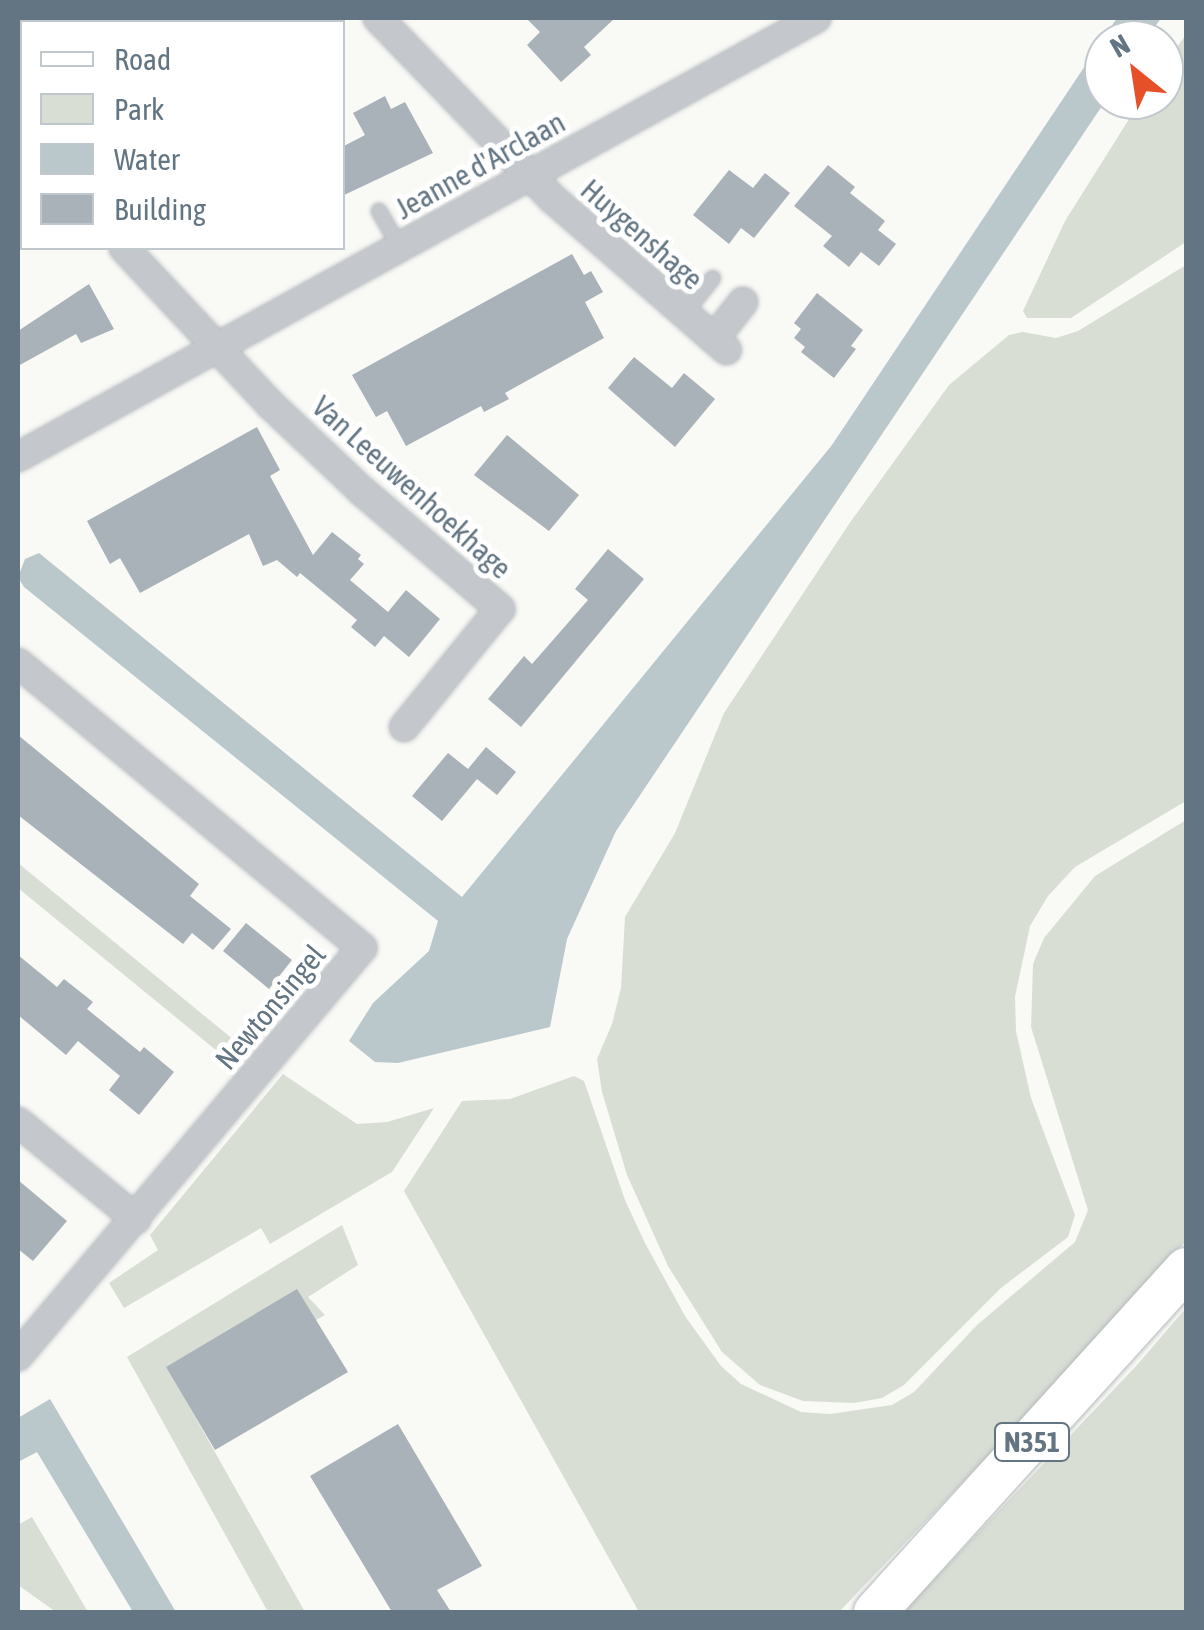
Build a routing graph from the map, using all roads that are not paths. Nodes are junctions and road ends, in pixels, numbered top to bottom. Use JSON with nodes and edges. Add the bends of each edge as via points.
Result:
{"nodes":[{"id":1,"x":378,"y":18,"type":"edge"},
{"id":2,"x":816,"y":18,"type":"edge"},
{"id":3,"x":529,"y":175,"type":"junction"},
{"id":4,"x":380,"y":211,"type":"dead end"},
{"id":5,"x":399,"y":246,"type":"junction"},
{"id":6,"x":126,"y":250,"type":"edge"},
{"id":7,"x":712,"y":278,"type":"dead end"},
{"id":8,"x":743,"y":313,"type":"dead end"},
{"id":9,"x":702,"y":332,"type":"junction"},
{"id":10,"x":214,"y":348,"type":"junction"},
{"id":11,"x":18,"y":457,"type":"edge"},
{"id":12,"x":18,"y":663,"type":"edge"},
{"id":13,"x":404,"y":727,"type":"dead end"},
{"id":14,"x":18,"y":1122,"type":"edge"},
{"id":15,"x":136,"y":1218,"type":"junction"},
{"id":16,"x":1186,"y":1269,"type":"edge"},
{"id":17,"x":18,"y":1356,"type":"edge"},
{"id":18,"x":875,"y":1612,"type":"edge"}],
"edges":[{"from":1,"to":3,"type":"street","name":"Huygenshage"},
{"from":2,"to":3,"type":"street","name":"Jeanne d'Arclaan"},
{"from":3,"to":5,"type":"street","name":"Jeanne d'Arclaan"},
{"from":3,"to":9,"type":"street","name":"Huygenshage"},
{"from":4,"to":5,"type":"lane"},
{"from":5,"to":10,"type":"street","name":"Jeanne d'Arclaan"},
{"from":6,"to":10,"type":"street"},
{"from":7,"to":9,"type":"lane"},
{"from":8,"to":9,"type":"street"},
{"from":10,"to":11,"type":"street","name":"Jeanne d'Arclaan"},
{"from":10,"to":13,"type":"street","name":"Van Leeuwenhoekhage","via":[[362,491],[500,609]]},
{"from":12,"to":15,"type":"street","name":"Newtonsingel","via":[[362,948]]},
{"from":14,"to":15,"type":"street"},
{"from":15,"to":17,"type":"street","name":"Newtonsingel"},
{"from":16,"to":18,"type":"main road","number":"N351"}]}
